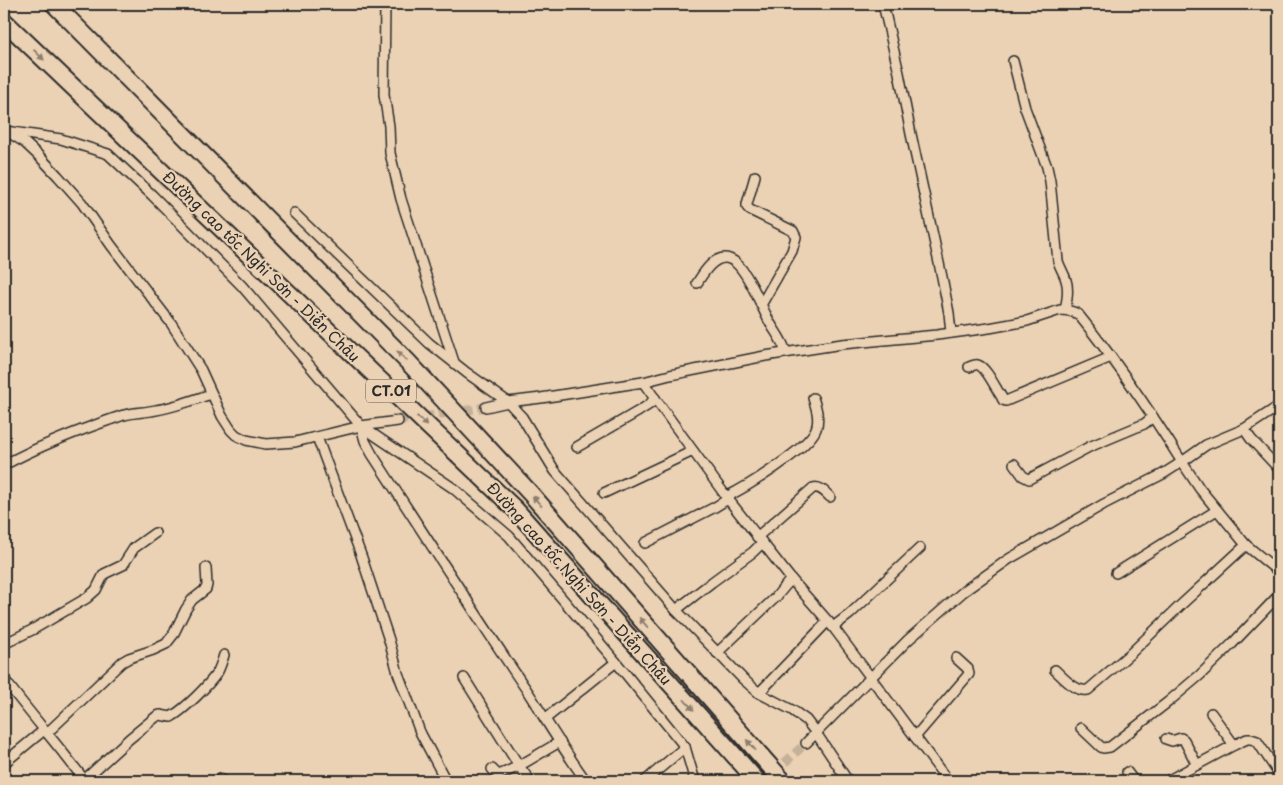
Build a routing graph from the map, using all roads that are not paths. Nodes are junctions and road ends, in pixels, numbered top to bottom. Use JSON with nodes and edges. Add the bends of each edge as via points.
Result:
{"nodes":[{"id":1,"x":54,"y":4,"type":"edge"},
{"id":2,"x":385,"y":4,"type":"edge"},
{"id":3,"x":883,"y":4,"type":"edge"},
{"id":4,"x":4,"y":21,"type":"edge"},
{"id":5,"x":1013,"y":61,"type":"dead end"},
{"id":6,"x":4,"y":131,"type":"edge"},
{"id":7,"x":755,"y":176,"type":"dead end"},
{"id":8,"x":294,"y":213,"type":"dead end"},
{"id":9,"x":697,"y":283,"type":"dead end"},
{"id":10,"x":761,"y":305,"type":"junction"},
{"id":11,"x":1065,"y":310,"type":"junction"},
{"id":12,"x":951,"y":333,"type":"junction"},
{"id":13,"x":786,"y":353,"type":"junction"},
{"id":14,"x":1111,"y":357,"type":"junction"},
{"id":15,"x":454,"y":362,"type":"junction"},
{"id":16,"x":969,"y":367,"type":"dead end"},
{"id":17,"x":643,"y":382,"type":"junction"},
{"id":18,"x":211,"y":394,"type":"junction"},
{"id":19,"x":655,"y":398,"type":"junction"},
{"id":20,"x":814,"y":398,"type":"dead end"},
{"id":21,"x":508,"y":402,"type":"junction"},
{"id":22,"x":1279,"y":406,"type":"edge"},
{"id":23,"x":486,"y":407,"type":"tunnel mouth"},
{"id":24,"x":1154,"y":417,"type":"junction"},
{"id":25,"x":398,"y":421,"type":"tunnel mouth"},
{"id":26,"x":361,"y":426,"type":"junction"},
{"id":27,"x":1244,"y":429,"type":"junction"},
{"id":28,"x":316,"y":437,"type":"junction"},
{"id":29,"x":577,"y":447,"type":"dead end"},
{"id":30,"x":693,"y":451,"type":"junction"},
{"id":31,"x":1182,"y":462,"type":"junction"},
{"id":32,"x":1014,"y":464,"type":"dead end"},
{"id":33,"x":4,"y":465,"type":"edge"},
{"id":34,"x":1279,"y":469,"type":"edge"},
{"id":35,"x":604,"y":492,"type":"dead end"},
{"id":36,"x":830,"y":497,"type":"dead end"},
{"id":37,"x":727,"y":498,"type":"junction"},
{"id":38,"x":1217,"y":510,"type":"junction"},
{"id":39,"x":155,"y":533,"type":"dead end"},
{"id":40,"x":759,"y":540,"type":"junction"},
{"id":41,"x":645,"y":543,"type":"dead end"},
{"id":42,"x":1246,"y":544,"type":"junction"},
{"id":43,"x":920,"y":548,"type":"dead end"},
{"id":44,"x":206,"y":568,"type":"dead end"},
{"id":45,"x":1279,"y":572,"type":"edge"},
{"id":46,"x":1116,"y":573,"type":"dead end"},
{"id":47,"x":792,"y":579,"type":"junction"},
{"id":48,"x":1279,"y":595,"type":"edge"},
{"id":49,"x":676,"y":610,"type":"junction"},
{"id":50,"x":831,"y":624,"type":"junction"},
{"id":51,"x":4,"y":644,"type":"edge"},
{"id":52,"x":717,"y":653,"type":"junction"},
{"id":53,"x":224,"y":655,"type":"dead end"},
{"id":54,"x":956,"y":658,"type":"dead end"},
{"id":55,"x":616,"y":662,"type":"junction"},
{"id":56,"x":1055,"y":670,"type":"dead end"},
{"id":57,"x":464,"y":678,"type":"dead end"},
{"id":58,"x":871,"y":678,"type":"junction"},
{"id":59,"x":4,"y":679,"type":"edge"},
{"id":60,"x":759,"y":693,"type":"junction"},
{"id":61,"x":1211,"y":714,"type":"dead end"},
{"id":62,"x":546,"y":719,"type":"junction"},
{"id":63,"x":1081,"y":728,"type":"dead end"},
{"id":64,"x":46,"y":731,"type":"junction"},
{"id":65,"x":816,"y":733,"type":"junction"},
{"id":66,"x":915,"y":737,"type":"junction"},
{"id":67,"x":1166,"y":739,"type":"dead end"},
{"id":68,"x":560,"y":742,"type":"junction"},
{"id":69,"x":806,"y":743,"type":"tunnel mouth"},
{"id":70,"x":1234,"y":745,"type":"junction"},
{"id":71,"x":685,"y":747,"type":"junction"},
{"id":72,"x":4,"y":764,"type":"edge"},
{"id":73,"x":1197,"y":764,"type":"junction"},
{"id":74,"x":519,"y":766,"type":"junction"},
{"id":75,"x":492,"y":769,"type":"dead end"},
{"id":76,"x":1127,"y":772,"type":"dead end"},
{"id":77,"x":1279,"y":774,"type":"edge"},
{"id":78,"x":84,"y":780,"type":"edge"},
{"id":79,"x":446,"y":781,"type":"edge"},
{"id":80,"x":530,"y":781,"type":"edge"},
{"id":81,"x":586,"y":781,"type":"edge"},
{"id":82,"x":645,"y":781,"type":"edge"},
{"id":83,"x":695,"y":781,"type":"edge"},
{"id":84,"x":757,"y":781,"type":"edge"},
{"id":85,"x":783,"y":781,"type":"edge"},
{"id":86,"x":848,"y":781,"type":"edge"},
{"id":87,"x":948,"y":781,"type":"edge"},
{"id":88,"x":1134,"y":781,"type":"edge"},
{"id":89,"x":1167,"y":781,"type":"edge"}],
"edges":[{"from":85,"to":1,"type":"highway","name":"Đường cao tốc Nghi Sơn - Diễn Châu","number":"CT.01","one_way":true,"via":[[531,494],[409,363]]},
{"from":2,"to":15,"type":"street","via":[[384,88],[390,153],[400,200]]},
{"from":3,"to":12,"type":"street","via":[[942,276]]},
{"from":4,"to":84,"type":"highway","name":"Đường cao tốc Nghi Sơn - Diễn Châu","number":"CT.01","one_way":true,"via":[[515,510]]},
{"from":5,"to":11,"type":"street","via":[[1046,161],[1058,261],[1067,285]]},
{"from":6,"to":18,"type":"street","via":[[24,142],[82,203],[171,323],[201,370]]},
{"from":6,"to":26,"type":"street","via":[[61,139],[108,154],[242,286]]},
{"from":7,"to":10,"type":"street","via":[[747,207],[796,234],[792,251]]},
{"from":8,"to":15,"type":"street","via":[[429,343]]},
{"from":9,"to":10,"type":"street","via":[[718,259],[730,259],[740,267]]},
{"from":10,"to":13,"type":"street"},
{"from":11,"to":12,"type":"street","via":[[1027,321]]},
{"from":11,"to":14,"type":"street","via":[[1078,314]]},
{"from":12,"to":13,"type":"street"},
{"from":13,"to":17,"type":"street"},
{"from":14,"to":16,"type":"street","via":[[1006,401],[977,364]]},
{"from":14,"to":24,"type":"street"},
{"from":15,"to":21,"type":"street"},
{"from":17,"to":19,"type":"street"},
{"from":17,"to":21,"type":"street"},
{"from":18,"to":28,"type":"street","via":[[227,424],[236,435],[246,440],[273,444]]},
{"from":18,"to":33,"type":"street","via":[[165,408],[117,417]]},
{"from":19,"to":29,"type":"street"},
{"from":19,"to":30,"type":"street"},
{"from":20,"to":37,"type":"street","via":[[818,424],[811,438],[793,454]]},
{"from":21,"to":23,"type":"street"},
{"from":21,"to":49,"type":"street","via":[[522,417],[554,471]]},
{"from":22,"to":27,"type":"street"},
{"from":24,"to":31,"type":"street"},
{"from":24,"to":32,"type":"street","via":[[1029,479]]},
{"from":25,"to":26,"type":"street"},
{"from":26,"to":28,"type":"street"},
{"from":26,"to":55,"type":"street","via":[[453,488],[509,536]]},
{"from":26,"to":62,"type":"street","via":[[364,441],[372,454]]},
{"from":27,"to":31,"type":"street","via":[[1206,445]]},
{"from":27,"to":34,"type":"street"},
{"from":28,"to":79,"type":"street","via":[[361,555],[420,732]]},
{"from":30,"to":35,"type":"street"},
{"from":30,"to":37,"type":"street"},
{"from":31,"to":38,"type":"street"},
{"from":31,"to":58,"type":"street","via":[[994,569],[926,623]]},
{"from":36,"to":40,"type":"street","via":[[817,487],[813,488]]},
{"from":37,"to":40,"type":"street"},
{"from":37,"to":41,"type":"street"},
{"from":38,"to":42,"type":"street"},
{"from":38,"to":46,"type":"street"},
{"from":39,"to":51,"type":"street","via":[[134,548],[122,565],[104,574],[88,598]]},
{"from":40,"to":47,"type":"street"},
{"from":40,"to":49,"type":"street","via":[[753,552]]},
{"from":42,"to":45,"type":"street"},
{"from":42,"to":56,"type":"street","via":[[1131,654],[1088,690],[1076,688]]},
{"from":43,"to":50,"type":"street","via":[[850,614]]},
{"from":44,"to":64,"type":"street","via":[[206,589],[192,600],[166,644],[122,662]]},
{"from":47,"to":50,"type":"street"},
{"from":47,"to":52,"type":"street"},
{"from":48,"to":63,"type":"street","via":[[1200,675],[1110,748],[1101,747]]},
{"from":49,"to":52,"type":"street"},
{"from":50,"to":58,"type":"street"},
{"from":50,"to":60,"type":"street"},
{"from":52,"to":60,"type":"street"},
{"from":53,"to":78,"type":"street","via":[[217,673],[181,710],[171,717],[157,716]]},
{"from":54,"to":66,"type":"street","via":[[968,668],[969,674]]},
{"from":55,"to":62,"type":"street"},
{"from":55,"to":71,"type":"street"},
{"from":57,"to":74,"type":"street"},
{"from":58,"to":65,"type":"street"},
{"from":58,"to":66,"type":"street"},
{"from":59,"to":64,"type":"street"},
{"from":60,"to":65,"type":"street","via":[[792,710]]},
{"from":61,"to":70,"type":"street"},
{"from":62,"to":68,"type":"street"},
{"from":64,"to":72,"type":"street"},
{"from":64,"to":78,"type":"street"},
{"from":65,"to":69,"type":"street"},
{"from":65,"to":86,"type":"street"},
{"from":66,"to":87,"type":"street"},
{"from":67,"to":73,"type":"street","via":[[1184,740]]},
{"from":68,"to":74,"type":"street"},
{"from":68,"to":81,"type":"street"},
{"from":70,"to":73,"type":"street"},
{"from":70,"to":77,"type":"street","via":[[1247,739],[1257,741]]},
{"from":71,"to":82,"type":"street"},
{"from":71,"to":83,"type":"street"},
{"from":73,"to":89,"type":"street"},
{"from":74,"to":75,"type":"street","via":[[498,775]]},
{"from":74,"to":80,"type":"street"},
{"from":76,"to":88,"type":"street"}]}
